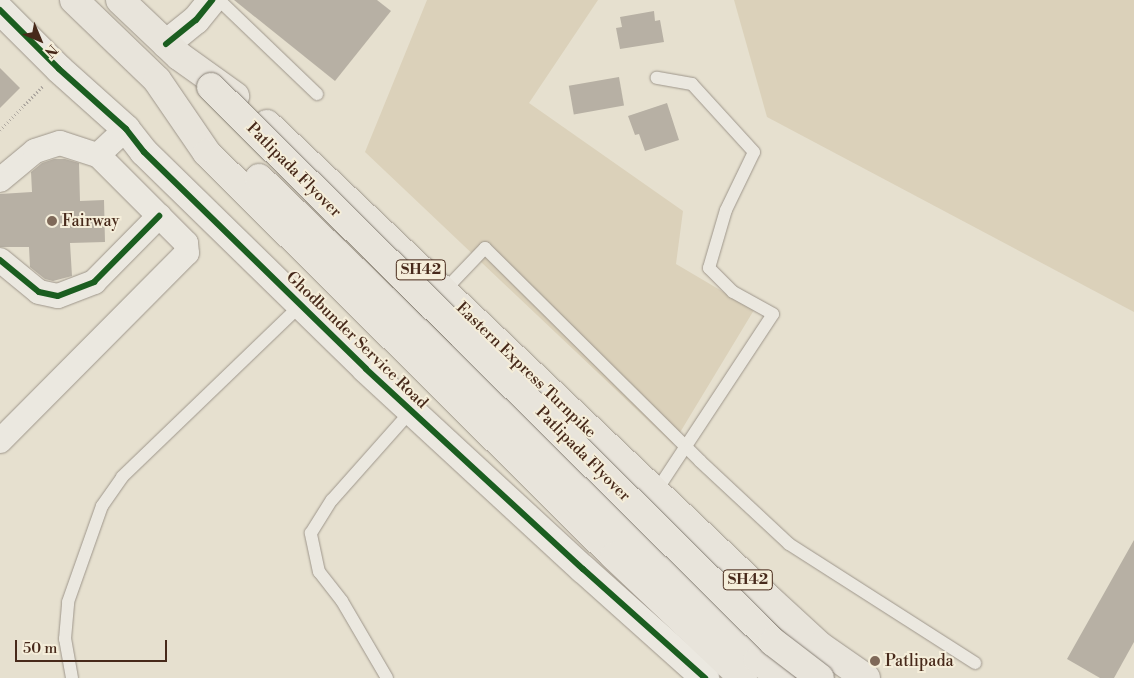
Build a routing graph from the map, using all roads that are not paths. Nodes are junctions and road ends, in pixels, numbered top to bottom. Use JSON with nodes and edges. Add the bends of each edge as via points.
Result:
{"nodes":[{"id":1,"x":74,"y":0,"type":"edge"},
{"id":2,"x":120,"y":0,"type":"edge"},
{"id":3,"x":212,"y":0,"type":"edge"},
{"id":4,"x":218,"y":0,"type":"edge"},
{"id":5,"x":0,"y":10,"type":"edge"},
{"id":6,"x":173,"y":50,"type":"junction"},
{"id":7,"x":657,"y":78,"type":"dead end"},
{"id":8,"x":157,"y":80,"type":"junction"},
{"id":9,"x":317,"y":94,"type":"dead end"},
{"id":10,"x":126,"y":128,"type":"junction"},
{"id":11,"x":98,"y":155,"type":"junction"},
{"id":12,"x":0,"y":180,"type":"edge"},
{"id":13,"x":159,"y":216,"type":"junction"},
{"id":14,"x":0,"y":260,"type":"edge"},
{"id":15,"x":443,"y":292,"type":"junction"},
{"id":16,"x":300,"y":305,"type":"junction"},
{"id":17,"x":411,"y":411,"type":"junction"},
{"id":18,"x":0,"y":441,"type":"edge"},
{"id":19,"x":686,"y":446,"type":"junction"},
{"id":20,"x":655,"y":493,"type":"junction"},
{"id":21,"x":974,"y":664,"type":"dead end"},
{"id":22,"x":72,"y":678,"type":"edge"},
{"id":23,"x":387,"y":678,"type":"edge"},
{"id":24,"x":706,"y":678,"type":"edge"},
{"id":25,"x":743,"y":678,"type":"edge"},
{"id":26,"x":781,"y":678,"type":"edge"},
{"id":27,"x":820,"y":678,"type":"edge"},
{"id":28,"x":866,"y":678,"type":"edge"}],
"edges":[{"from":1,"to":8,"type":"main road"},
{"from":2,"to":6,"type":"main road","name":"Eastern Express Turnpike","number":"SH42"},
{"from":3,"to":6,"type":"street"},
{"from":4,"to":9,"type":"lane"},
{"from":5,"to":10,"type":"street","name":"Ghodbunder Service Road"},
{"from":6,"to":15,"type":"main road","name":"Eastern Express Turnpike","number":"SH42","via":[[245,103]]},
{"from":6,"to":27,"type":"main road","name":"Patlipada Flyover","bridge":true,"via":[[774,642]]},
{"from":7,"to":19,"type":"lane","via":[[692,84],[754,152],[726,210],[709,268],[733,292],[773,314]]},
{"from":8,"to":25,"type":"main road","via":[[207,153],[607,549]]},
{"from":8,"to":26,"type":"main road","name":"Patlipada Flyover","via":[[758,660]]},
{"from":10,"to":11,"type":"street"},
{"from":10,"to":16,"type":"street","name":"Ghodbunder Service Road","via":[[144,152]]},
{"from":11,"to":12,"type":"street","via":[[60,143],[35,151]]},
{"from":11,"to":13,"type":"street"},
{"from":13,"to":14,"type":"street","via":[[94,282],[58,296],[39,292]]},
{"from":13,"to":18,"type":"street","via":[[186,243],[187,253]]},
{"from":15,"to":19,"type":"lane","via":[[485,248]]},
{"from":15,"to":20,"type":"main road","name":"Eastern Express Turnpike","number":"SH42"},
{"from":16,"to":17,"type":"street","name":"Ghodbunder Service Road"},
{"from":16,"to":22,"type":"lane","via":[[122,477],[102,506],[68,602],[65,639]]},
{"from":17,"to":23,"type":"lane","via":[[332,500],[311,533],[319,572],[342,601]]},
{"from":17,"to":24,"type":"street","name":"Ghodbunder Service Road"},
{"from":19,"to":20,"type":"lane"},
{"from":19,"to":21,"type":"lane","via":[[789,544]]},
{"from":20,"to":28,"type":"main road","name":"Eastern Express Turnpike","number":"SH42","via":[[820,646]]}]}
